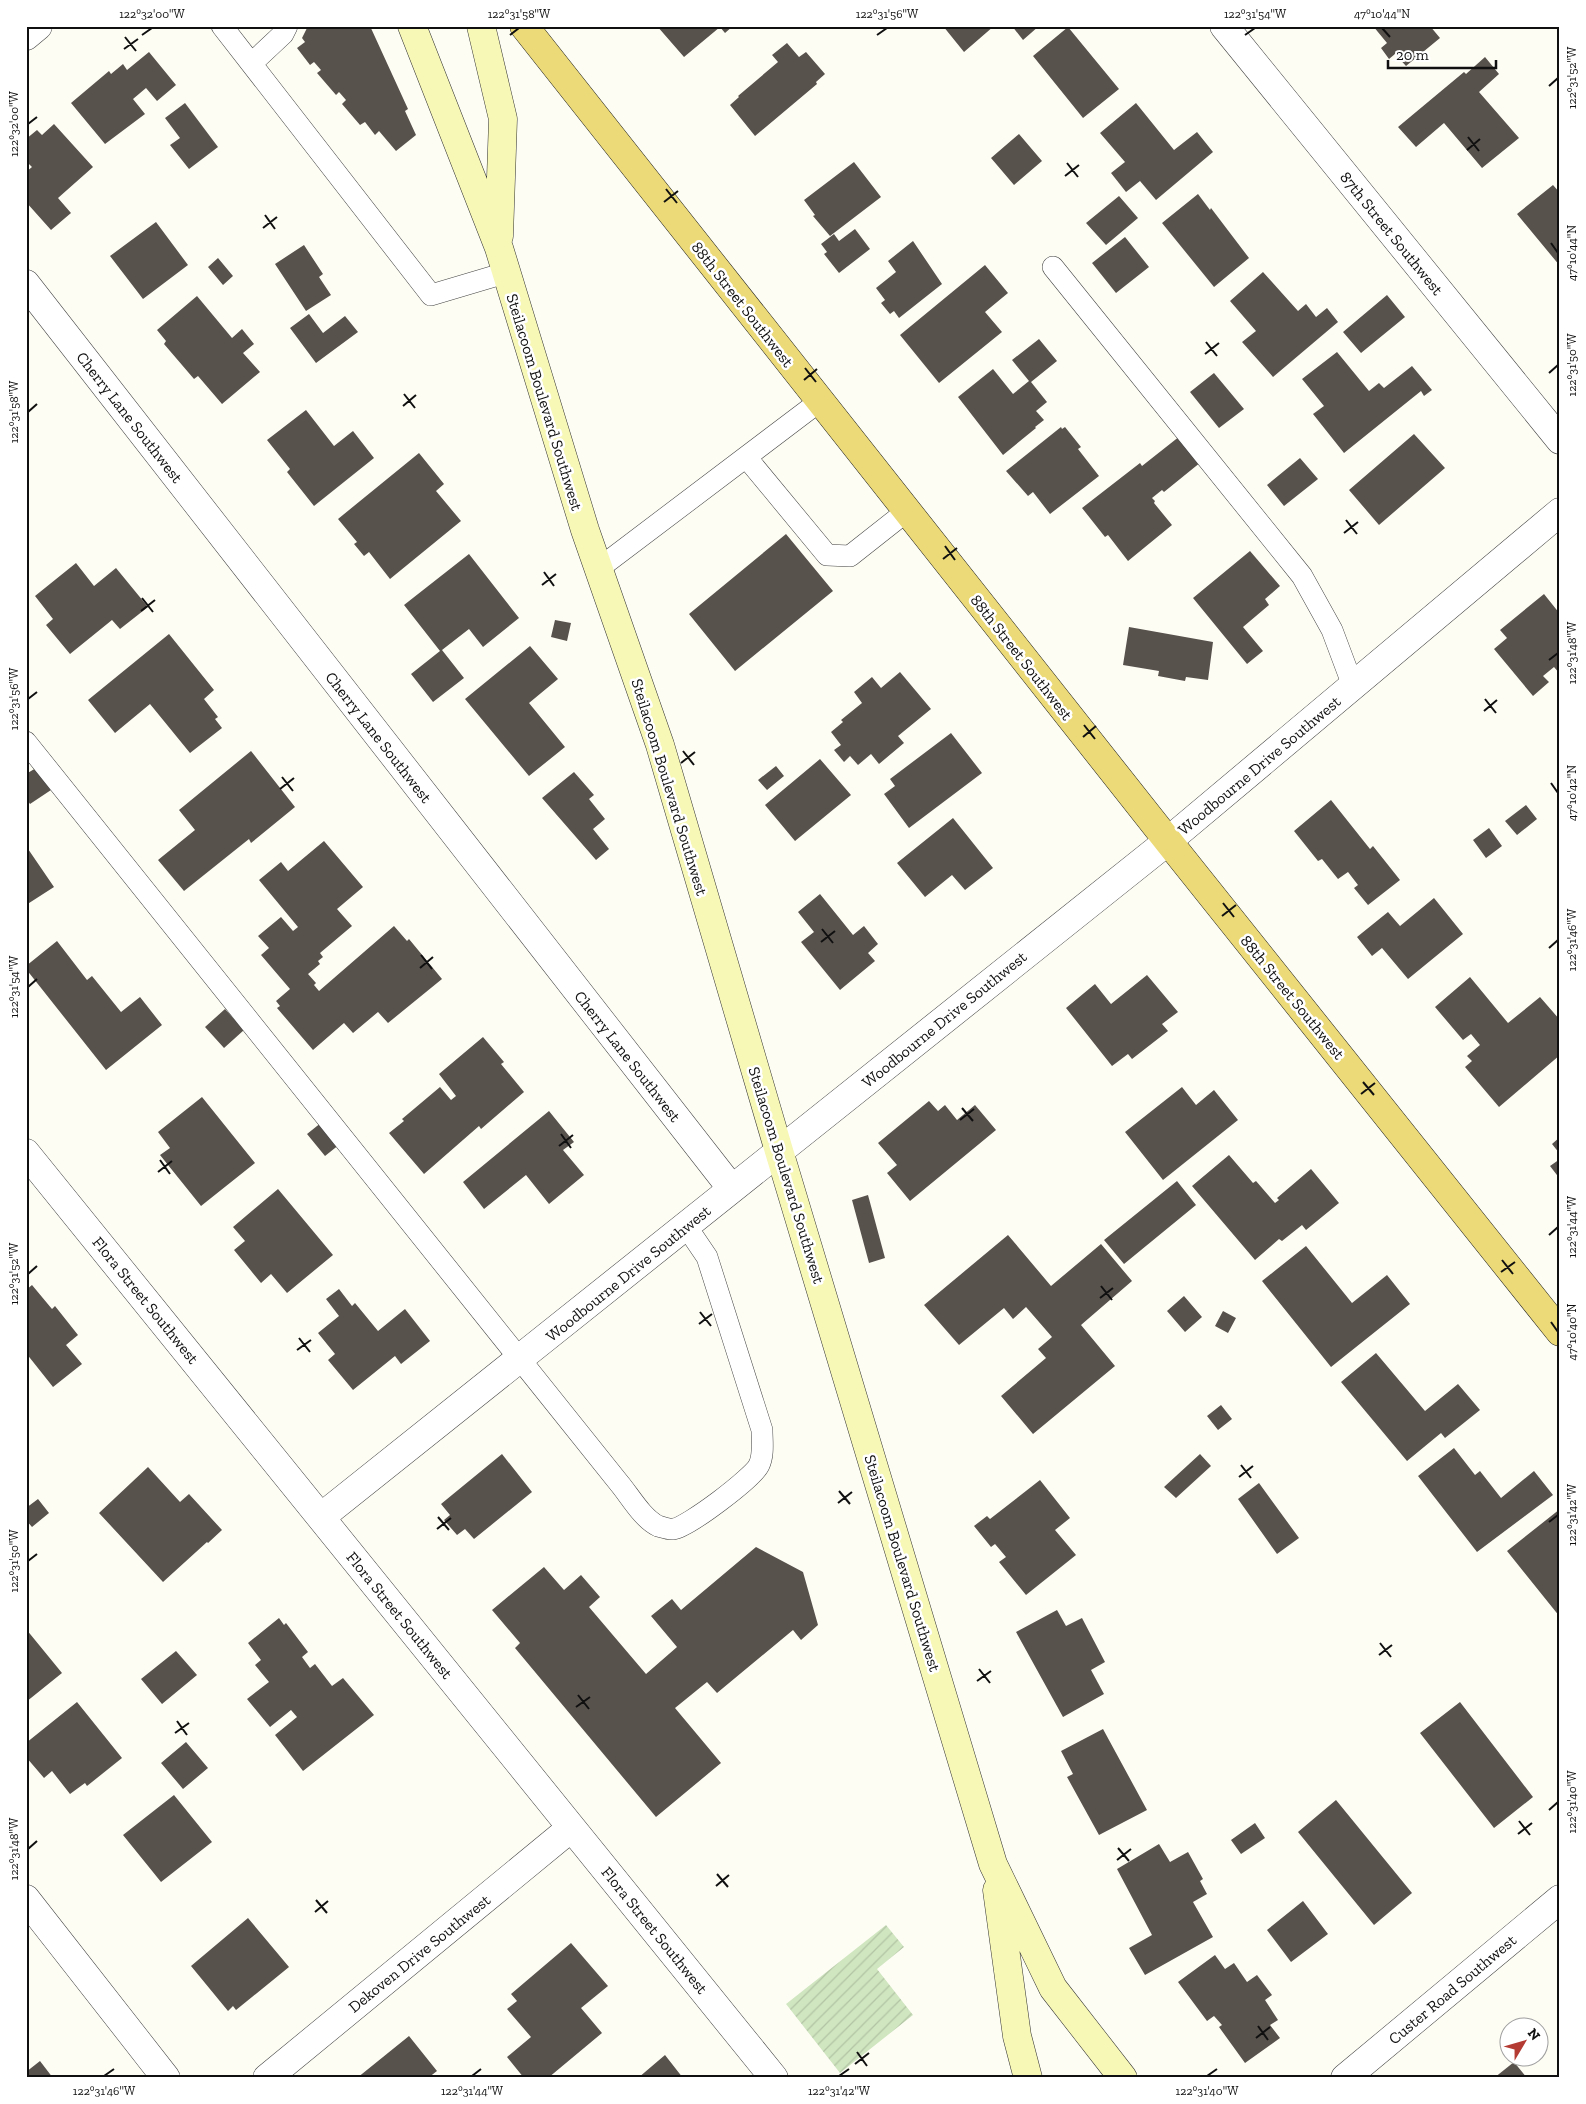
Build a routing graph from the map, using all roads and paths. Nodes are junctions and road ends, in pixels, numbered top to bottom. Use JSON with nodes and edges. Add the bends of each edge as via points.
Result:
{"nodes":[{"id":1,"x":38,"y":26,"type":"edge"},
{"id":2,"x":222,"y":26,"type":"edge"},
{"id":3,"x":287,"y":26,"type":"edge"},
{"id":4,"x":412,"y":26,"type":"edge"},
{"id":5,"x":480,"y":26,"type":"edge"},
{"id":6,"x":524,"y":26,"type":"edge"},
{"id":7,"x":1224,"y":26,"type":"edge"},
{"id":8,"x":26,"y":36,"type":"edge"},
{"id":9,"x":252,"y":63,"type":"junction"},
{"id":10,"x":502,"y":260,"type":"junction"},
{"id":11,"x":1053,"y":267,"type":"dead end"},
{"id":12,"x":26,"y":284,"type":"edge"},
{"id":13,"x":820,"y":401,"type":"junction"},
{"id":14,"x":1560,"y":440,"type":"edge"},
{"id":15,"x":746,"y":457,"type":"junction"},
{"id":16,"x":907,"y":512,"type":"junction"},
{"id":17,"x":1560,"y":512,"type":"edge"},
{"id":18,"x":598,"y":569,"type":"junction"},
{"id":19,"x":1353,"y":686,"type":"junction"},
{"id":20,"x":26,"y":742,"type":"edge"},
{"id":21,"x":1168,"y":841,"type":"junction"},
{"id":22,"x":779,"y":1151,"type":"junction"},
{"id":23,"x":26,"y":1153,"type":"edge"},
{"id":24,"x":732,"y":1189,"type":"junction"},
{"id":25,"x":686,"y":1226,"type":"junction"},
{"id":26,"x":1560,"y":1332,"type":"edge"},
{"id":27,"x":520,"y":1359,"type":"junction"},
{"id":28,"x":321,"y":1517,"type":"junction"},
{"id":29,"x":571,"y":1828,"type":"junction"},
{"id":30,"x":993,"y":1864,"type":"junction"},
{"id":31,"x":26,"y":1899,"type":"edge"},
{"id":32,"x":1560,"y":1899,"type":"edge"},
{"id":33,"x":166,"y":2078,"type":"edge"},
{"id":34,"x":267,"y":2078,"type":"edge"},
{"id":35,"x":774,"y":2078,"type":"edge"},
{"id":36,"x":1028,"y":2078,"type":"edge"},
{"id":37,"x":1123,"y":2078,"type":"edge"},
{"id":38,"x":1345,"y":2078,"type":"edge"}],
"edges":[{"from":1,"to":8,"type":"street"},
{"from":2,"to":9,"type":"lane"},
{"from":3,"to":9,"type":"lane","via":[[283,34]]},
{"from":4,"to":10,"type":"main road","name":"Steilacoom Boulevard Southwest"},
{"from":5,"to":10,"type":"main road","name":"Steilacoom Boulevard Southwest","via":[[503,118]]},
{"from":6,"to":13,"type":"main road","name":"88th Street Southwest"},
{"from":7,"to":14,"type":"street","name":"87th Street Southwest"},
{"from":9,"to":10,"type":"lane","via":[[431,295]]},
{"from":10,"to":18,"type":"main road","name":"Steilacoom Boulevard Southwest"},
{"from":11,"to":19,"type":"lane","via":[[1302,576],[1332,630]]},
{"from":12,"to":24,"type":"street","name":"Cherry Lane Southwest"},
{"from":13,"to":15,"type":"lane"},
{"from":13,"to":16,"type":"main road","name":"88th Street Southwest"},
{"from":15,"to":16,"type":"lane","via":[[828,555],[850,556]]},
{"from":15,"to":18,"type":"lane"},
{"from":16,"to":21,"type":"main road","name":"88th Street Southwest"},
{"from":17,"to":19,"type":"street","name":"Woodbourne Drive Southwest"},
{"from":18,"to":22,"type":"main road","name":"Steilacoom Boulevard Southwest","via":[[660,745]]},
{"from":19,"to":21,"type":"street","name":"Woodbourne Drive Southwest"},
{"from":20,"to":27,"type":"lane"},
{"from":21,"to":22,"type":"street","name":"Woodbourne Drive Southwest"},
{"from":21,"to":26,"type":"main road","name":"88th Street Southwest"},
{"from":22,"to":24,"type":"street","name":"Woodbourne Drive Southwest"},
{"from":22,"to":30,"type":"main road","name":"Steilacoom Boulevard Southwest"},
{"from":23,"to":28,"type":"street","name":"Flora Street Southwest"},
{"from":24,"to":25,"type":"street","name":"Woodbourne Drive Southwest"},
{"from":25,"to":27,"type":"street","name":"Woodbourne Drive Southwest"},
{"from":25,"to":27,"type":"lane","via":[[707,1257],[762,1430],[760,1465],[752,1476],[690,1523],[673,1529],[659,1526],[648,1519]]},
{"from":27,"to":28,"type":"street","name":"Woodbourne Drive Southwest"},
{"from":28,"to":29,"type":"street","name":"Flora Street Southwest"},
{"from":29,"to":34,"type":"street","name":"Dekoven Drive Southwest"},
{"from":29,"to":35,"type":"street","name":"Flora Street Southwest"},
{"from":30,"to":36,"type":"main road","via":[[1017,2036]]},
{"from":30,"to":37,"type":"main road","name":"Steilacoom Boulevard Southwest","via":[[1053,1988]]},
{"from":31,"to":33,"type":"street"},
{"from":32,"to":38,"type":"street","name":"Custer Road Southwest"}]}
